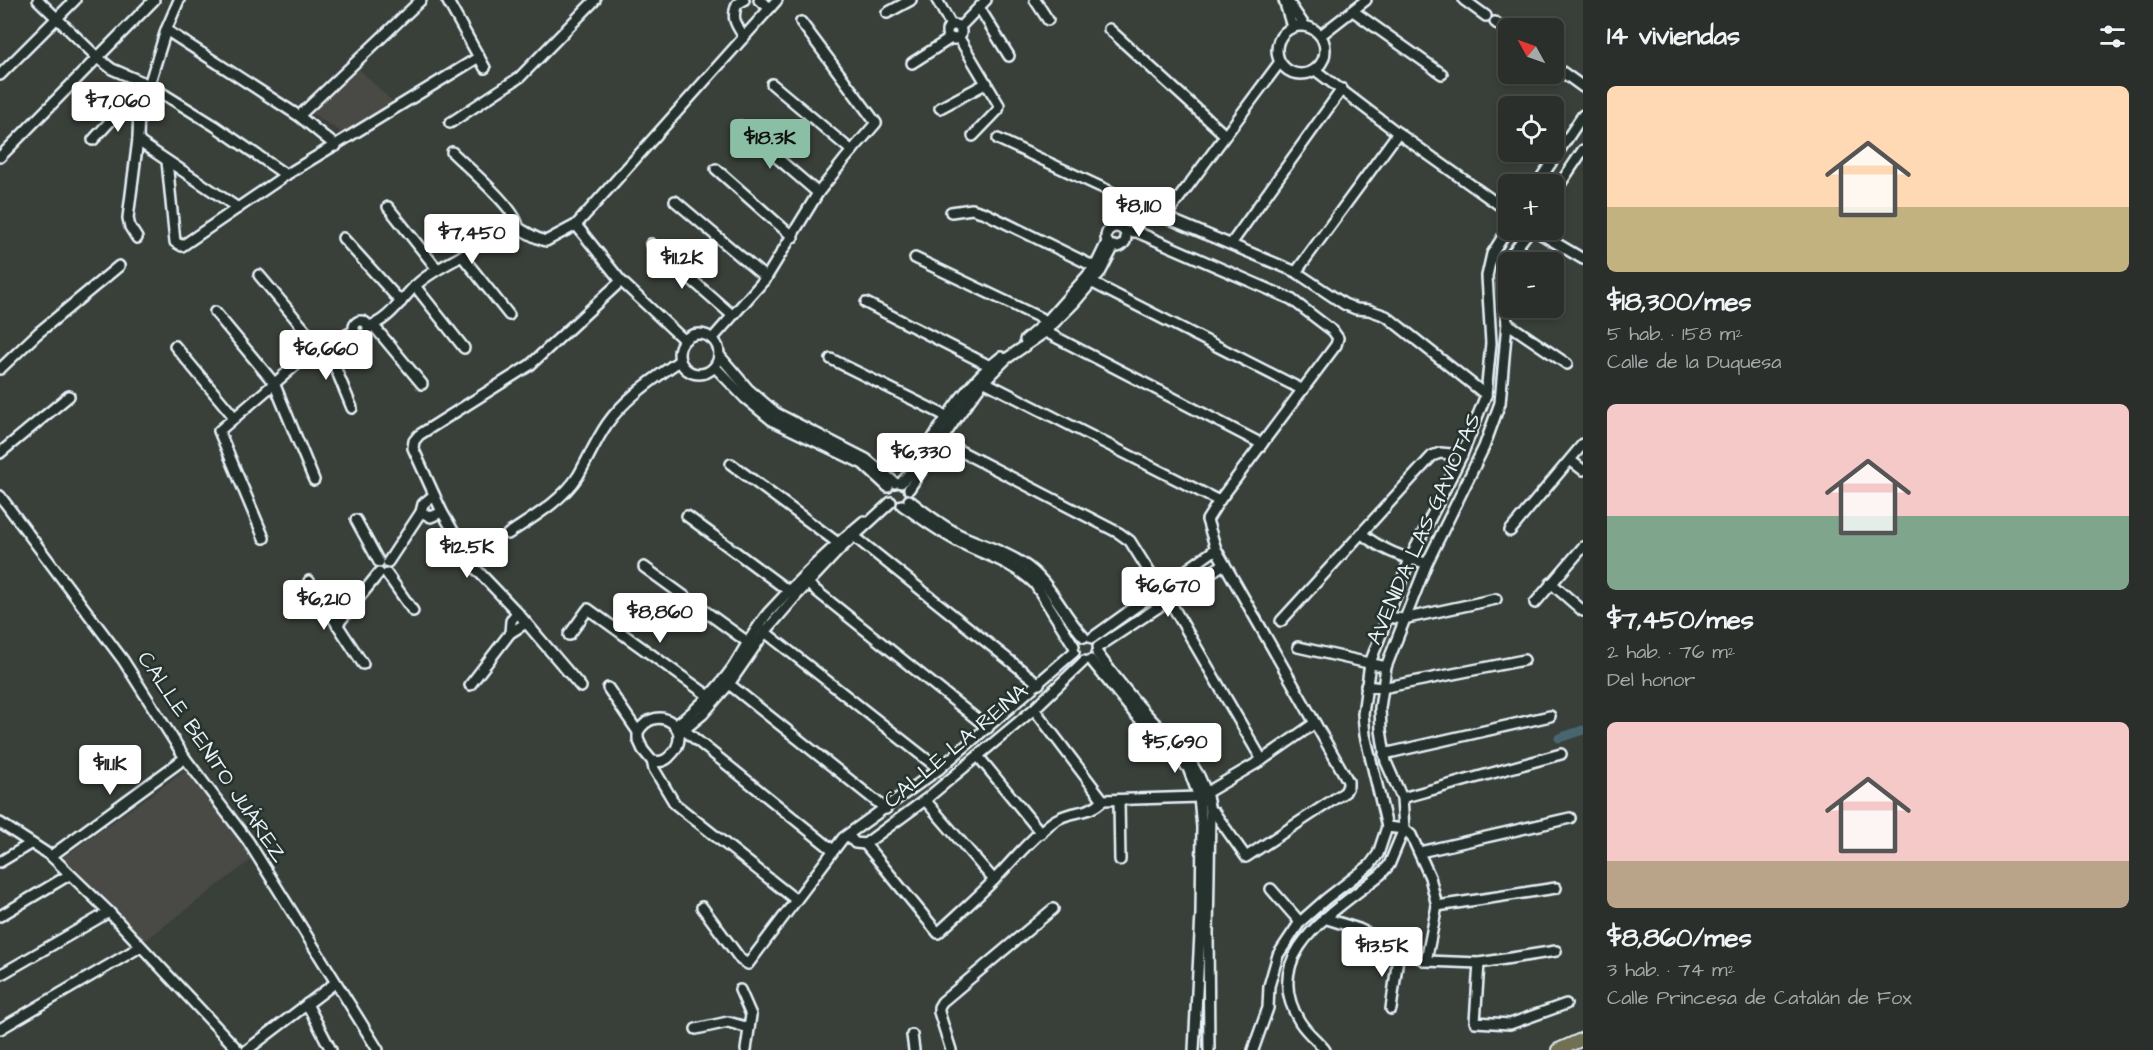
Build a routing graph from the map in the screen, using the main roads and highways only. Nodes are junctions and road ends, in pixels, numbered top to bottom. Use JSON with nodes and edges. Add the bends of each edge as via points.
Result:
{"nodes":[{"id":1,"x":1583,"y":1039,"type":"edge"},
{"id":2,"x":1558,"y":1050,"type":"edge"}],
"edges":[{"from":1,"to":2,"type":"main road"}]}
